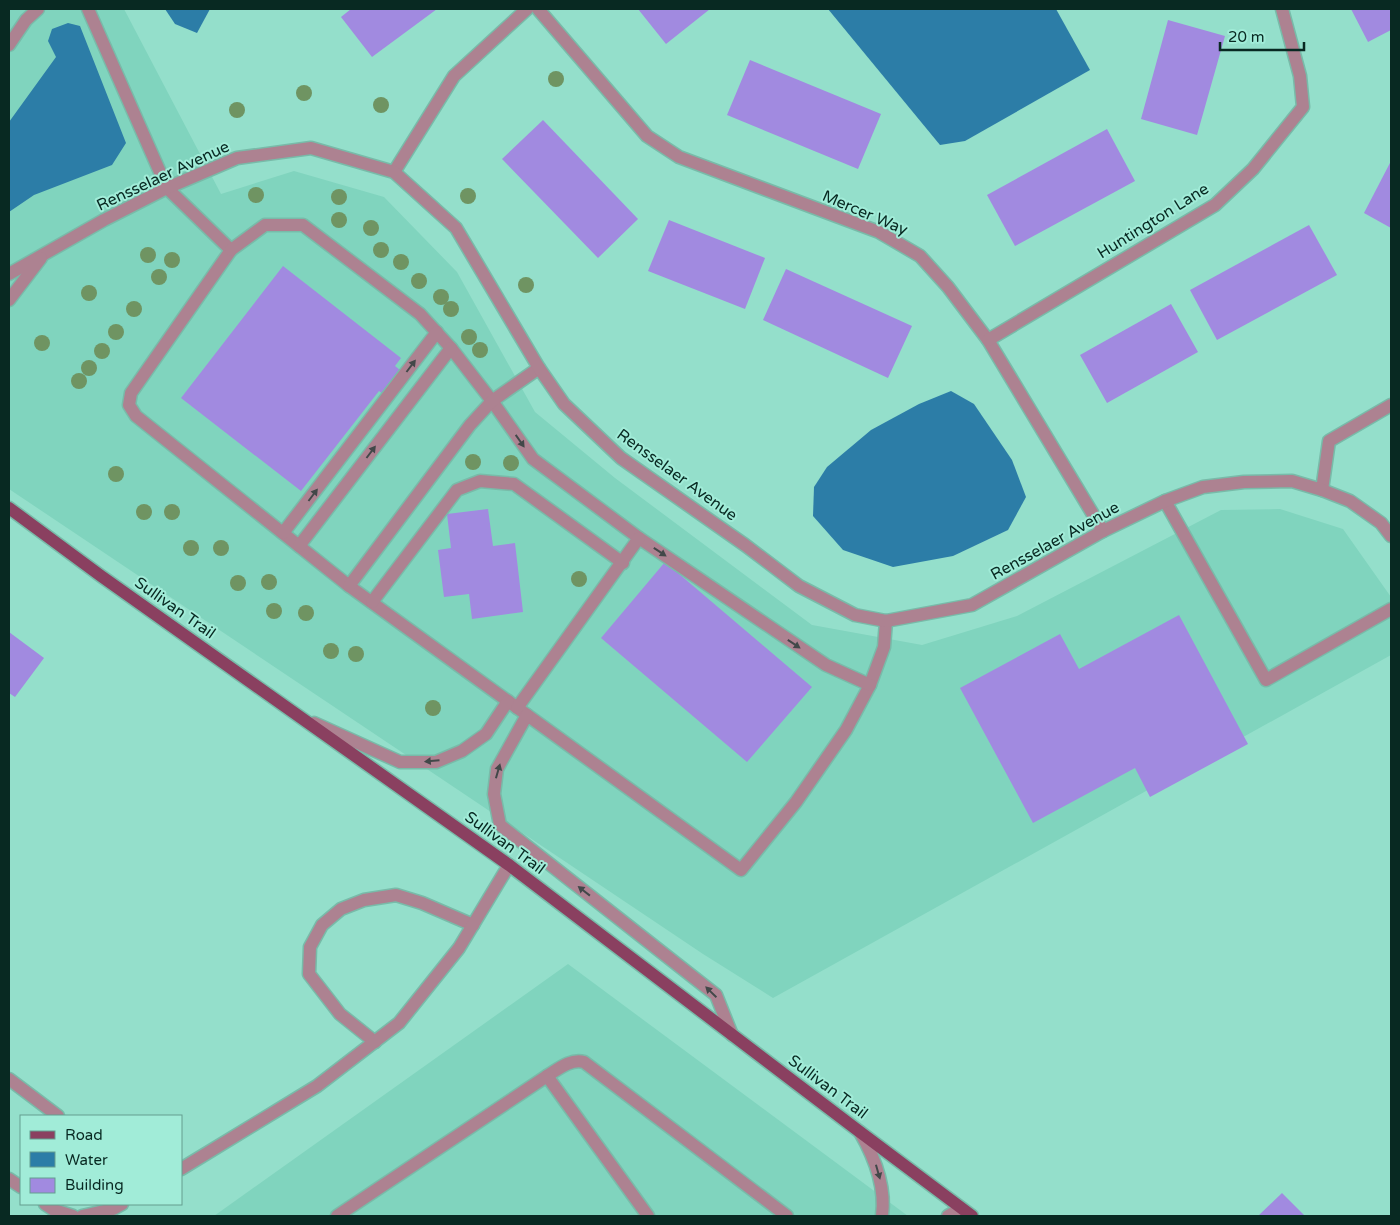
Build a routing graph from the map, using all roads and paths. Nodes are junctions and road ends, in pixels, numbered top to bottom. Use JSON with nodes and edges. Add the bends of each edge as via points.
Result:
{"nodes":[{"id":1,"x":38,"y":9,"type":"edge"},
{"id":2,"x":88,"y":9,"type":"edge"},
{"id":3,"x":527,"y":9,"type":"edge"},
{"id":4,"x":538,"y":9,"type":"edge"},
{"id":5,"x":1282,"y":9,"type":"edge"},
{"id":6,"x":9,"y":45,"type":"edge"},
{"id":7,"x":394,"y":172,"type":"junction"},
{"id":8,"x":167,"y":188,"type":"junction"},
{"id":9,"x":231,"y":250,"type":"junction"},
{"id":10,"x":46,"y":252,"type":"junction"},
{"id":11,"x":9,"y":274,"type":"edge"},
{"id":12,"x":9,"y":300,"type":"edge"},
{"id":13,"x":437,"y":332,"type":"junction"},
{"id":14,"x":988,"y":340,"type":"junction"},
{"id":15,"x":451,"y":348,"type":"junction"},
{"id":16,"x":539,"y":368,"type":"junction"},
{"id":17,"x":492,"y":401,"type":"junction"},
{"id":18,"x":1391,"y":405,"type":"edge"},
{"id":19,"x":1322,"y":490,"type":"junction"},
{"id":20,"x":1165,"y":501,"type":"junction"},
{"id":21,"x":9,"y":508,"type":"edge"},
{"id":22,"x":1103,"y":531,"type":"junction"},
{"id":23,"x":283,"y":533,"type":"junction"},
{"id":24,"x":1391,"y":536,"type":"edge"},
{"id":25,"x":639,"y":538,"type":"junction"},
{"id":26,"x":299,"y":546,"type":"junction"},
{"id":27,"x":623,"y":563,"type":"junction"},
{"id":28,"x":349,"y":586,"type":"junction"},
{"id":29,"x":372,"y":602,"type":"junction"},
{"id":30,"x":1391,"y":609,"type":"edge"},
{"id":31,"x":886,"y":621,"type":"junction"},
{"id":32,"x":870,"y":685,"type":"junction"},
{"id":33,"x":518,"y":708,"type":"junction"},
{"id":34,"x":299,"y":716,"type":"junction"},
{"id":35,"x":509,"y":865,"type":"junction"},
{"id":36,"x":473,"y":925,"type":"junction"},
{"id":37,"x":732,"y":1035,"type":"junction"},
{"id":38,"x":375,"y":1042,"type":"junction"},
{"id":39,"x":547,"y":1076,"type":"junction"},
{"id":40,"x":9,"y":1079,"type":"edge"},
{"id":41,"x":57,"y":1115,"type":"edge"},
{"id":42,"x":860,"y":1132,"type":"junction"},
{"id":43,"x":182,"y":1168,"type":"edge"},
{"id":44,"x":9,"y":1179,"type":"edge"},
{"id":45,"x":20,"y":1186,"type":"edge"},
{"id":46,"x":46,"y":1205,"type":"edge"},
{"id":47,"x":120,"y":1205,"type":"edge"},
{"id":48,"x":959,"y":1212,"type":"edge"},
{"id":49,"x":73,"y":1216,"type":"edge"},
{"id":50,"x":82,"y":1216,"type":"edge"},
{"id":51,"x":338,"y":1216,"type":"edge"},
{"id":52,"x":648,"y":1216,"type":"edge"},
{"id":53,"x":787,"y":1216,"type":"edge"},
{"id":54,"x":882,"y":1216,"type":"edge"},
{"id":55,"x":948,"y":1216,"type":"edge"},
{"id":56,"x":972,"y":1216,"type":"edge"}],
"edges":[{"from":1,"to":6,"type":"street"},
{"from":2,"to":8,"type":"street"},
{"from":3,"to":7,"type":"street","via":[[454,76]]},
{"from":4,"to":14,"type":"street","name":"Mercer Way","via":[[647,136],[680,157],[879,232],[920,256]]},
{"from":5,"to":14,"type":"street","name":"Huntington Lane","via":[[1300,76],[1303,107],[1253,169],[1214,205]]},
{"from":7,"to":8,"type":"street","name":"Rensselaer Avenue","via":[[311,148],[237,158]]},
{"from":7,"to":16,"type":"street","name":"Rensselaer Avenue","via":[[456,228]]},
{"from":8,"to":9,"type":"street"},
{"from":8,"to":10,"type":"street","name":"Rensselaer Avenue"},
{"from":9,"to":13,"type":"street","via":[[265,225],[303,225],[420,314]]},
{"from":9,"to":23,"type":"street","via":[[131,393],[129,405],[136,416]]},
{"from":10,"to":11,"type":"street","name":"Rensselaer Avenue"},
{"from":10,"to":12,"type":"street"},
{"from":13,"to":15,"type":"street"},
{"from":23,"to":13,"type":"street","one_way":true},
{"from":14,"to":22,"type":"street","name":"Mercer Way"},
{"from":15,"to":17,"type":"street"},
{"from":26,"to":15,"type":"street","one_way":true},
{"from":16,"to":17,"type":"street"},
{"from":16,"to":31,"type":"street","name":"Rensselaer Avenue","via":[[564,404],[621,458],[799,586],[856,614]]},
{"from":17,"to":25,"type":"street","one_way":true,"via":[[533,459]]},
{"from":17,"to":28,"type":"street","via":[[470,425]]},
{"from":18,"to":19,"type":"street","via":[[1329,441]]},
{"from":19,"to":20,"type":"street","name":"Rensselaer Avenue","via":[[1292,481],[1244,482],[1203,487]]},
{"from":19,"to":24,"type":"street","name":"Rensselaer Avenue","via":[[1350,502],[1381,523]]},
{"from":20,"to":22,"type":"street","name":"Rensselaer Avenue"},
{"from":20,"to":30,"type":"street","via":[[1266,680]]},
{"from":21,"to":34,"type":"main road","name":"Sullivan Trail"},
{"from":22,"to":31,"type":"street","name":"Rensselaer Avenue","via":[[972,605]]},
{"from":23,"to":26,"type":"street"},
{"from":25,"to":27,"type":"street"},
{"from":25,"to":32,"type":"street","one_way":true,"via":[[826,665]]},
{"from":26,"to":28,"type":"street"},
{"from":27,"to":29,"type":"street","via":[[514,484],[480,481],[457,490]]},
{"from":27,"to":33,"type":"street"},
{"from":28,"to":29,"type":"street"},
{"from":29,"to":33,"type":"street"},
{"from":31,"to":32,"type":"street","via":[[884,647]]},
{"from":32,"to":33,"type":"street","via":[[846,730],[796,802],[741,870]]},
{"from":33,"to":34,"type":"street","one_way":true,"via":[[462,751],[436,762],[400,762]]},
{"from":37,"to":33,"type":"street","one_way":true,"via":[[716,995],[500,825],[494,794],[497,769]]},
{"from":34,"to":35,"type":"main road","name":"Sullivan Trail"},
{"from":35,"to":36,"type":"street"},
{"from":35,"to":37,"type":"main road","name":"Sullivan Trail"},
{"from":36,"to":38,"type":"street","via":[[459,948],[399,1023]]},
{"from":36,"to":38,"type":"street","via":[[396,895],[364,900],[341,909],[322,924],[310,947],[309,974],[340,1014]]},
{"from":37,"to":42,"type":"main road","name":"Sullivan Trail"},
{"from":38,"to":43,"type":"street","via":[[316,1086]]},
{"from":39,"to":51,"type":"street"},
{"from":39,"to":52,"type":"street"},
{"from":39,"to":53,"type":"street","via":[[573,1062],[584,1062]]},
{"from":40,"to":41,"type":"street"},
{"from":42,"to":48,"type":"main road","name":"Sullivan Trail"},
{"from":42,"to":54,"type":"street","one_way":true,"via":[[872,1154],[880,1180]]},
{"from":44,"to":45,"type":"street"},
{"from":46,"to":49,"type":"street"},
{"from":47,"to":50,"type":"street"},
{"from":48,"to":55,"type":"street"},
{"from":48,"to":56,"type":"main road","name":"Sullivan Trail"}]}
